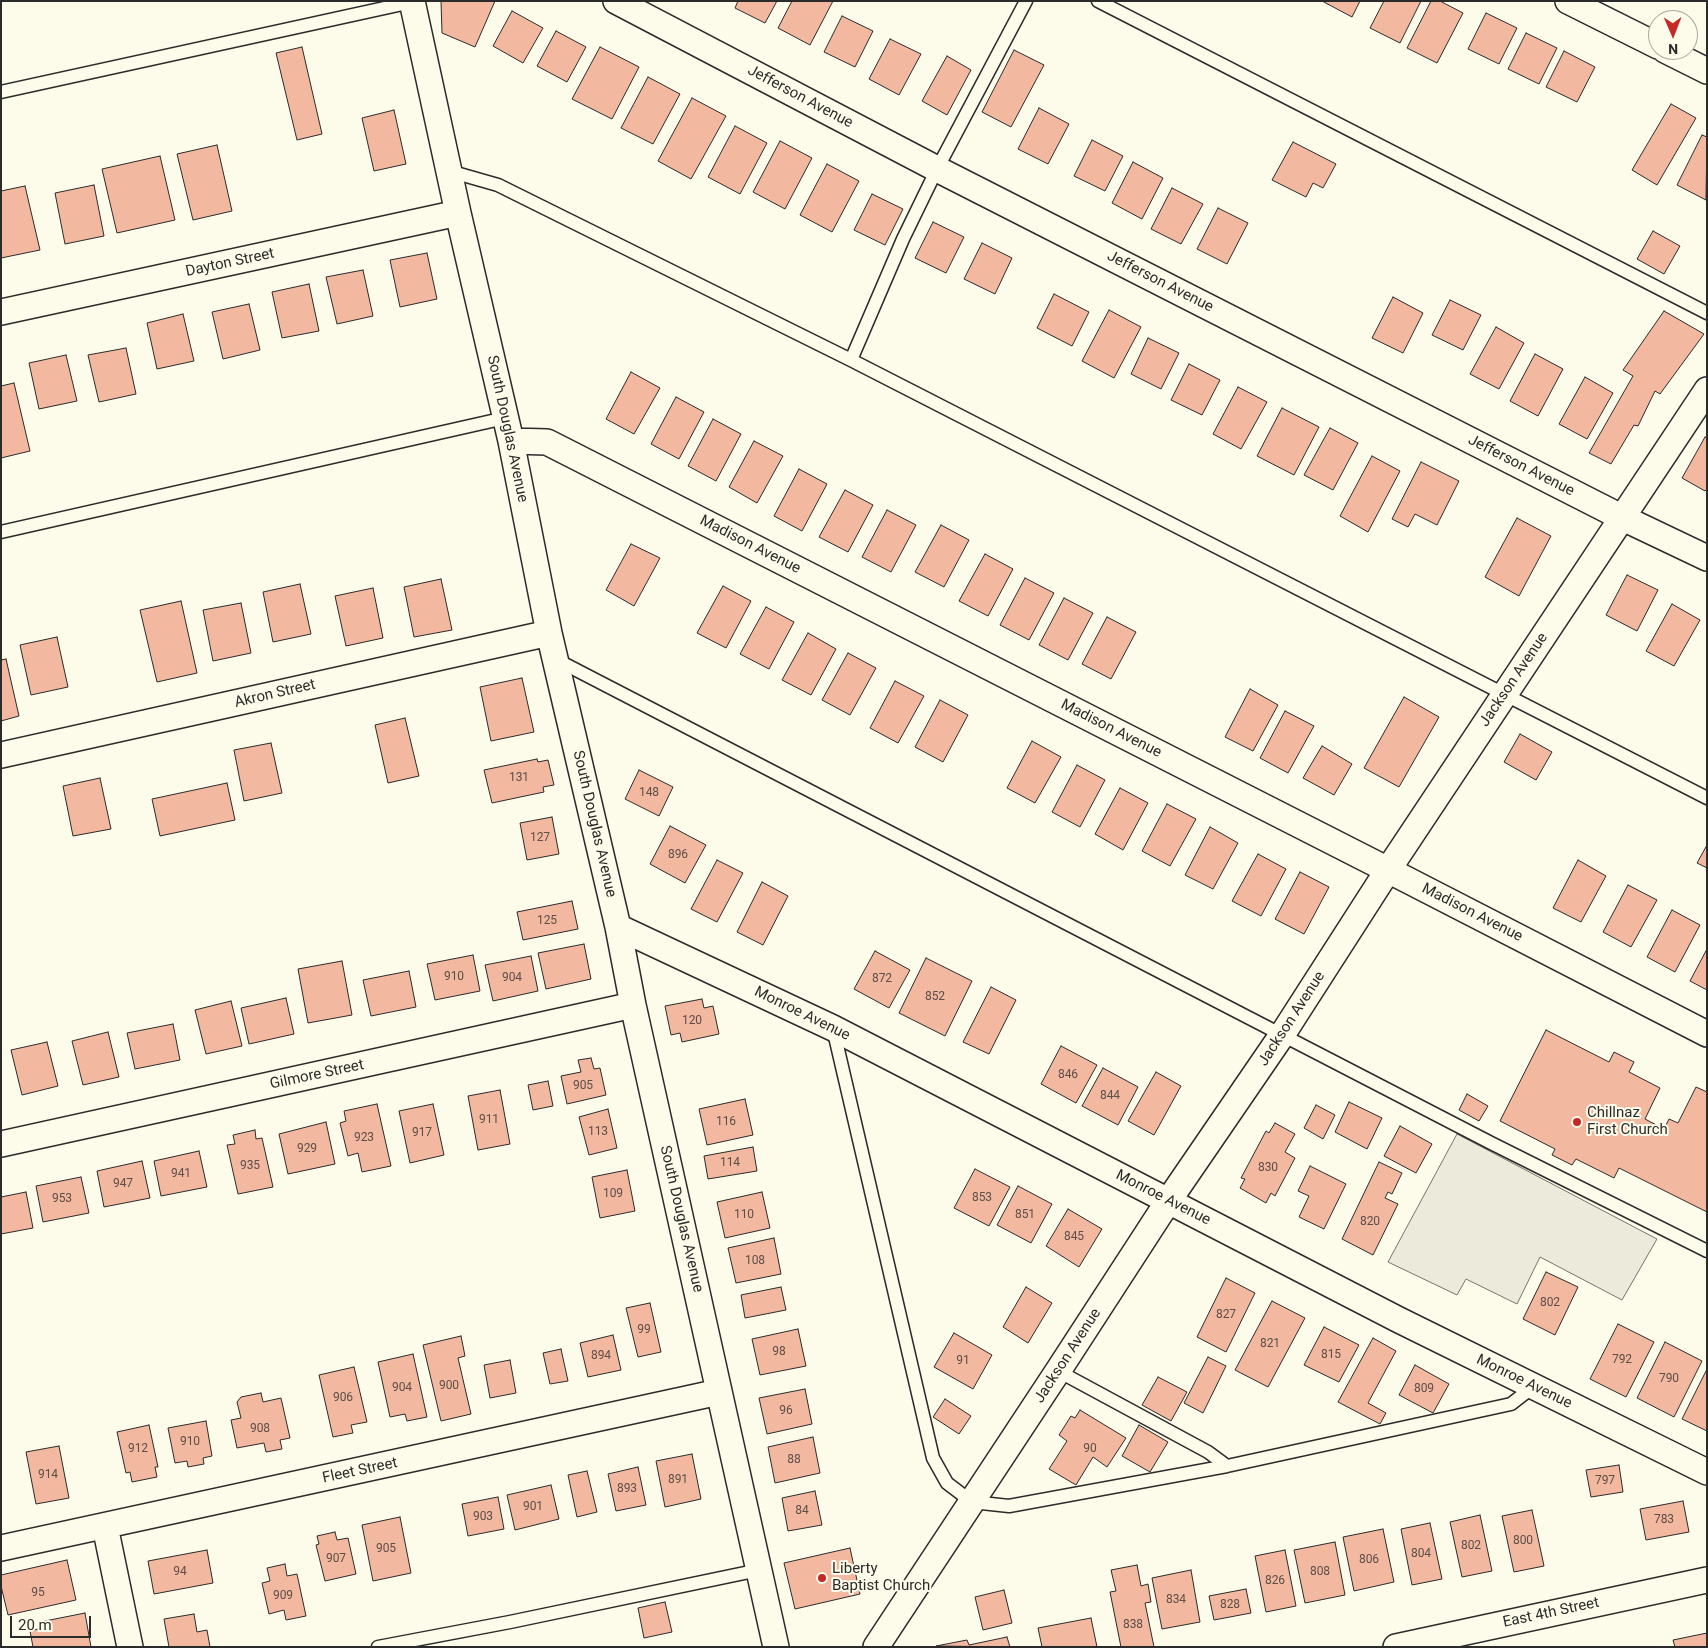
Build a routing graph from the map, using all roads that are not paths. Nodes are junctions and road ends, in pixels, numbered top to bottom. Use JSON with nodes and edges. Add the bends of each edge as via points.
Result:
{"nodes":[{"id":1,"x":616,"y":1,"type":"edge"},
{"id":2,"x":1026,"y":1,"type":"edge"},
{"id":3,"x":1098,"y":1,"type":"edge"},
{"id":4,"x":1568,"y":1,"type":"edge"},
{"id":5,"x":412,"y":2,"type":"edge"},
{"id":6,"x":1648,"y":41,"type":"edge"},
{"id":7,"x":1685,"y":60,"type":"edge"},
{"id":8,"x":1707,"y":71,"type":"edge"},
{"id":9,"x":1,"y":92,"type":"edge"},
{"id":10,"x":937,"y":169,"type":"junction"},
{"id":11,"x":449,"y":171,"type":"junction"},
{"id":12,"x":458,"y":213,"type":"junction"},
{"id":13,"x":1,"y":312,"type":"edge"},
{"id":14,"x":1707,"y":313,"type":"edge"},
{"id":15,"x":851,"y":360,"type":"junction"},
{"id":16,"x":1707,"y":390,"type":"edge"},
{"id":17,"x":508,"y":429,"type":"junction"},
{"id":18,"x":1623,"y":518,"type":"junction"},
{"id":19,"x":1,"y":532,"type":"edge"},
{"id":20,"x":1707,"y":558,"type":"edge"},
{"id":21,"x":549,"y":633,"type":"junction"},
{"id":22,"x":555,"y":660,"type":"junction"},
{"id":23,"x":1504,"y":695,"type":"junction"},
{"id":24,"x":1,"y":755,"type":"edge"},
{"id":25,"x":1707,"y":798,"type":"edge"},
{"id":26,"x":1388,"y":870,"type":"junction"},
{"id":27,"x":618,"y":927,"type":"junction"},
{"id":28,"x":633,"y":1005,"type":"junction"},
{"id":29,"x":833,"y":1028,"type":"junction"},
{"id":30,"x":1707,"y":1034,"type":"edge"},
{"id":31,"x":1282,"y":1035,"type":"junction"},
{"id":32,"x":1,"y":1144,"type":"edge"},
{"id":33,"x":1168,"y":1200,"type":"junction"},
{"id":34,"x":1707,"y":1239,"type":"edge"},
{"id":35,"x":1690,"y":1243,"type":"junction"},
{"id":36,"x":1707,"y":1251,"type":"edge"},
{"id":37,"x":1058,"y":1371,"type":"junction"},
{"id":38,"x":1533,"y":1387,"type":"junction"},
{"id":39,"x":719,"y":1392,"type":"junction"},
{"id":40,"x":1227,"y":1466,"type":"junction"},
{"id":41,"x":1707,"y":1472,"type":"edge"},
{"id":42,"x":972,"y":1502,"type":"junction"},
{"id":43,"x":105,"y":1526,"type":"junction"},
{"id":44,"x":1,"y":1548,"type":"edge"},
{"id":45,"x":759,"y":1570,"type":"junction"},
{"id":46,"x":1707,"y":1580,"type":"edge"},
{"id":47,"x":130,"y":1647,"type":"edge"},
{"id":48,"x":378,"y":1647,"type":"edge"},
{"id":49,"x":776,"y":1647,"type":"edge"},
{"id":50,"x":876,"y":1647,"type":"edge"},
{"id":51,"x":1396,"y":1647,"type":"edge"}],
"edges":[{"from":1,"to":10,"type":"street","name":"Jefferson Avenue"},
{"from":2,"to":10,"type":"lane"},
{"from":3,"to":14,"type":"lane"},
{"from":4,"to":6,"type":"street"},
{"from":5,"to":9,"type":"lane"},
{"from":5,"to":11,"type":"street","name":"South Douglas Avenue"},
{"from":7,"to":8,"type":"street"},
{"from":10,"to":15,"type":"lane"},
{"from":10,"to":18,"type":"street","name":"Jefferson Avenue"},
{"from":11,"to":12,"type":"street","name":"South Douglas Avenue"},
{"from":11,"to":15,"type":"lane","via":[[498,185]]},
{"from":12,"to":13,"type":"street","name":"Dayton Street"},
{"from":12,"to":17,"type":"street","name":"South Douglas Avenue"},
{"from":15,"to":23,"type":"lane"},
{"from":16,"to":18,"type":"street","name":"Jackson Avenue"},
{"from":17,"to":19,"type":"lane"},
{"from":17,"to":21,"type":"street","name":"South Douglas Avenue"},
{"from":17,"to":26,"type":"street","name":"Madison Avenue","via":[[547,442]]},
{"from":18,"to":20,"type":"street","name":"Jefferson Avenue"},
{"from":18,"to":23,"type":"street","name":"Jackson Avenue"},
{"from":21,"to":22,"type":"street","name":"South Douglas Avenue"},
{"from":21,"to":24,"type":"street","name":"Akron Street"},
{"from":22,"to":27,"type":"street","name":"South Douglas Avenue"},
{"from":22,"to":31,"type":"lane"},
{"from":23,"to":25,"type":"lane"},
{"from":23,"to":26,"type":"street","name":"Jackson Avenue"},
{"from":26,"to":30,"type":"street","name":"Madison Avenue"},
{"from":26,"to":31,"type":"street","name":"Jackson Avenue"},
{"from":27,"to":28,"type":"street","name":"South Douglas Avenue"},
{"from":27,"to":29,"type":"street","name":"Monroe Avenue"},
{"from":28,"to":32,"type":"street","name":"Gilmore Street"},
{"from":28,"to":39,"type":"street","name":"South Douglas Avenue"},
{"from":29,"to":33,"type":"street","name":"Monroe Avenue"},
{"from":29,"to":42,"type":"lane","via":[[933,1458],[947,1483]]},
{"from":31,"to":33,"type":"street","name":"Jackson Avenue"},
{"from":31,"to":35,"type":"lane"},
{"from":33,"to":37,"type":"street","name":"Jackson Avenue"},
{"from":33,"to":38,"type":"street","name":"Monroe Avenue"},
{"from":34,"to":35,"type":"lane"},
{"from":35,"to":36,"type":"lane"},
{"from":37,"to":40,"type":"lane","via":[[1208,1452]]},
{"from":37,"to":42,"type":"street","name":"Jackson Avenue"},
{"from":38,"to":40,"type":"lane","via":[[1511,1404]]},
{"from":38,"to":41,"type":"street","name":"Monroe Avenue"},
{"from":39,"to":43,"type":"street","name":"Fleet Street"},
{"from":39,"to":45,"type":"street","name":"South Douglas Avenue"},
{"from":40,"to":42,"type":"lane","via":[[1008,1506]]},
{"from":42,"to":50,"type":"street","name":"Jackson Avenue"},
{"from":43,"to":44,"type":"street","name":"Fleet Street"},
{"from":43,"to":47,"type":"street"},
{"from":45,"to":48,"type":"lane"},
{"from":45,"to":49,"type":"street","name":"South Douglas Avenue"},
{"from":46,"to":51,"type":"street","name":"East 4th Street"}]}
